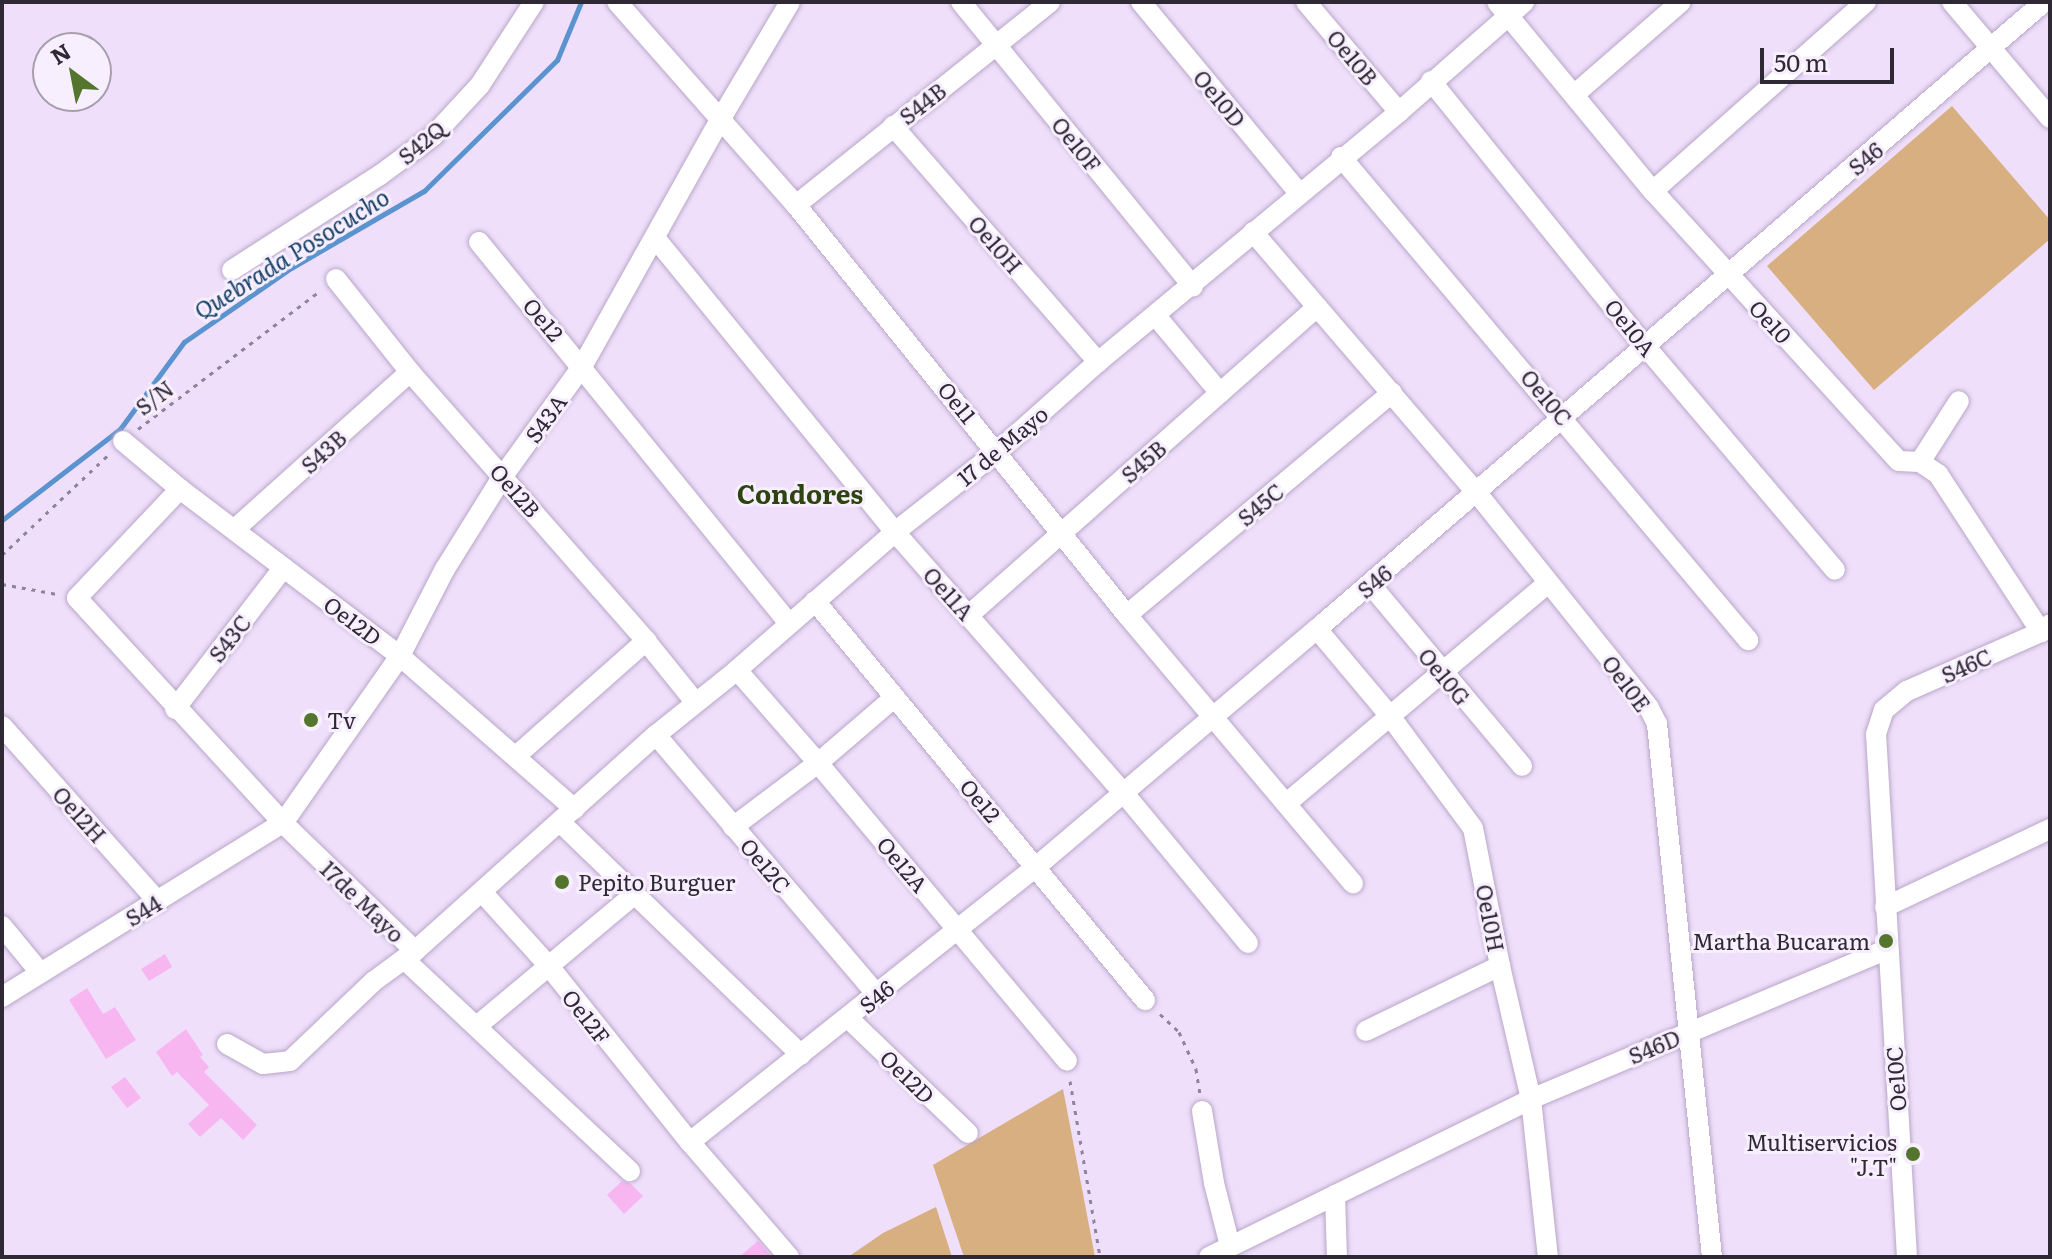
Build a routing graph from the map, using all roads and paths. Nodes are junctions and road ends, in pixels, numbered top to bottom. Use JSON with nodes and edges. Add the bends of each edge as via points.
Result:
{"nodes":[{"id":1,"x":534,"y":2,"type":"edge"},
{"id":2,"x":617,"y":2,"type":"edge"},
{"id":3,"x":790,"y":2,"type":"edge"},
{"id":4,"x":961,"y":2,"type":"edge"},
{"id":5,"x":1050,"y":2,"type":"edge"},
{"id":6,"x":1141,"y":2,"type":"edge"},
{"id":7,"x":1306,"y":2,"type":"edge"},
{"id":8,"x":1524,"y":2,"type":"edge"},
{"id":9,"x":1866,"y":2,"type":"edge"},
{"id":10,"x":1952,"y":2,"type":"edge"},
{"id":11,"x":2044,"y":2,"type":"edge"},
{"id":12,"x":1669,"y":6,"type":"edge"},
{"id":13,"x":1502,"y":9,"type":"edge"},
{"id":14,"x":996,"y":46,"type":"junction"},
{"id":15,"x":1993,"y":49,"type":"junction"},
{"id":16,"x":1431,"y":81,"type":"junction"},
{"id":17,"x":1575,"y":94,"type":"junction"},
{"id":18,"x":1399,"y":112,"type":"junction"},
{"id":19,"x":2050,"y":118,"type":"edge"},
{"id":20,"x":720,"y":120,"type":"junction"},
{"id":21,"x":893,"y":126,"type":"junction"},
{"id":22,"x":1341,"y":157,"type":"junction"},
{"id":23,"x":1653,"y":191,"type":"junction"},
{"id":24,"x":1299,"y":193,"type":"junction"},
{"id":25,"x":796,"y":205,"type":"junction"},
{"id":26,"x":1253,"y":232,"type":"junction"},
{"id":27,"x":656,"y":239,"type":"junction"},
{"id":28,"x":479,"y":242,"type":"dead end"},
{"id":29,"x":232,"y":270,"type":"dead end"},
{"id":30,"x":1728,"y":275,"type":"junction"},
{"id":31,"x":336,"y":279,"type":"joint"},
{"id":32,"x":1193,"y":286,"type":"junction"},
{"id":33,"x":1317,"y":307,"type":"junction"},
{"id":34,"x":1156,"y":316,"type":"junction"},
{"id":35,"x":1646,"y":347,"type":"junction"},
{"id":36,"x":1098,"y":362,"type":"junction"},
{"id":37,"x":583,"y":365,"type":"junction"},
{"id":38,"x":410,"y":372,"type":"junction"},
{"id":39,"x":1220,"y":393,"type":"junction"},
{"id":40,"x":1392,"y":393,"type":"junction"},
{"id":41,"x":1959,"y":401,"type":"dead end"},
{"id":42,"x":1565,"y":419,"type":"junction"},
{"id":43,"x":123,"y":441,"type":"junction"},
{"id":44,"x":998,"y":451,"type":"junction"},
{"id":45,"x":1920,"y":462,"type":"junction"},
{"id":46,"x":503,"y":476,"type":"junction"},
{"id":47,"x":180,"y":489,"type":"junction"},
{"id":48,"x":1477,"y":493,"type":"junction"},
{"id":49,"x":235,"y":529,"type":"junction"},
{"id":50,"x":895,"y":532,"type":"junction"},
{"id":51,"x":1062,"y":532,"type":"junction"},
{"id":52,"x":2,"y":555,"type":"edge"},
{"id":53,"x":283,"y":568,"type":"junction"},
{"id":54,"x":1835,"y":570,"type":"dead end"},
{"id":55,"x":1548,"y":583,"type":"junction"},
{"id":56,"x":2,"y":584,"type":"edge"},
{"id":57,"x":1370,"y":584,"type":"junction"},
{"id":58,"x":77,"y":598,"type":"junction"},
{"id":59,"x":815,"y":601,"type":"junction"},
{"id":60,"x":969,"y":615,"type":"junction"},
{"id":61,"x":1127,"y":615,"type":"junction"},
{"id":62,"x":788,"y":622,"type":"junction"},
{"id":63,"x":1317,"y":629,"type":"junction"},
{"id":64,"x":2046,"y":629,"type":"edge"},
{"id":65,"x":1748,"y":640,"type":"dead end"},
{"id":66,"x":646,"y":641,"type":"junction"},
{"id":67,"x":400,"y":656,"type":"junction"},
{"id":68,"x":737,"y":670,"type":"junction"},
{"id":69,"x":1440,"y":671,"type":"junction"},
{"id":70,"x":895,"y":697,"type":"junction"},
{"id":71,"x":695,"y":702,"type":"junction"},
{"id":72,"x":175,"y":709,"type":"junction"},
{"id":73,"x":1390,"y":716,"type":"junction"},
{"id":74,"x":1212,"y":717,"type":"junction"},
{"id":75,"x":2,"y":726,"type":"edge"},
{"id":76,"x":656,"y":735,"type":"junction"},
{"id":77,"x":516,"y":756,"type":"junction"},
{"id":78,"x":818,"y":763,"type":"junction"},
{"id":79,"x":1522,"y":766,"type":"dead end"},
{"id":80,"x":1123,"y":792,"type":"junction"},
{"id":81,"x":1288,"y":802,"type":"junction"},
{"id":82,"x":568,"y":815,"type":"junction"},
{"id":83,"x":283,"y":823,"type":"junction"},
{"id":84,"x":733,"y":827,"type":"junction"},
{"id":85,"x":2050,"y":829,"type":"edge"},
{"id":86,"x":1036,"y":867,"type":"junction"},
{"id":87,"x":1353,"y":883,"type":"dead end"},
{"id":88,"x":482,"y":892,"type":"junction"},
{"id":89,"x":635,"y":894,"type":"junction"},
{"id":90,"x":158,"y":902,"type":"junction"},
{"id":91,"x":1885,"y":907,"type":"junction"},
{"id":92,"x":2,"y":926,"type":"edge"},
{"id":93,"x":958,"y":929,"type":"junction"},
{"id":94,"x":1248,"y":943,"type":"dead end"},
{"id":95,"x":1886,"y":950,"type":"junction"},
{"id":96,"x":410,"y":955,"type":"junction"},
{"id":97,"x":548,"y":965,"type":"junction"},
{"id":98,"x":1500,"y":966,"type":"junction"},
{"id":99,"x":39,"y":971,"type":"junction"},
{"id":100,"x":877,"y":995,"type":"junction"},
{"id":101,"x":2,"y":997,"type":"edge"},
{"id":102,"x":1145,"y":1000,"type":"joint"},
{"id":103,"x":848,"y":1018,"type":"junction"},
{"id":104,"x":477,"y":1026,"type":"junction"},
{"id":105,"x":1691,"y":1030,"type":"junction"},
{"id":106,"x":1366,"y":1031,"type":"dead end"},
{"id":107,"x":227,"y":1044,"type":"dead end"},
{"id":108,"x":801,"y":1055,"type":"junction"},
{"id":109,"x":1067,"y":1061,"type":"joint"},
{"id":110,"x":1531,"y":1099,"type":"junction"},
{"id":111,"x":1202,"y":1111,"type":"joint"},
{"id":112,"x":968,"y":1133,"type":"dead end"},
{"id":113,"x":690,"y":1142,"type":"junction"},
{"id":114,"x":630,"y":1171,"type":"dead end"},
{"id":115,"x":1335,"y":1195,"type":"junction"},
{"id":116,"x":1230,"y":1246,"type":"junction"},
{"id":117,"x":789,"y":1257,"type":"edge"},
{"id":118,"x":1100,"y":1257,"type":"edge"},
{"id":119,"x":1209,"y":1257,"type":"edge"},
{"id":120,"x":1337,"y":1257,"type":"edge"},
{"id":121,"x":1548,"y":1257,"type":"edge"},
{"id":122,"x":1712,"y":1257,"type":"edge"},
{"id":123,"x":1907,"y":1257,"type":"edge"}],
"edges":[{"from":1,"to":29,"type":"street","name":"S42Q","via":[[480,85],[433,136]]},
{"from":2,"to":20,"type":"street","name":"Oe11"},
{"from":3,"to":20,"type":"street","name":"S43A"},
{"from":4,"to":14,"type":"street","name":"Oe10F"},
{"from":5,"to":14,"type":"street","name":"S44B"},
{"from":6,"to":24,"type":"street","name":"Oe10D"},
{"from":7,"to":18,"type":"street","name":"Oe10B"},
{"from":8,"to":13,"type":"street","name":"17 de Mayo"},
{"from":9,"to":23,"type":"street"},
{"from":10,"to":15,"type":"street"},
{"from":11,"to":15,"type":"street","name":"S46"},
{"from":12,"to":17,"type":"street"},
{"from":13,"to":16,"type":"street","name":"17 de Mayo"},
{"from":13,"to":17,"type":"street","name":"Oe10"},
{"from":14,"to":21,"type":"street","name":"S44B"},
{"from":14,"to":32,"type":"street","name":"Oe10F"},
{"from":15,"to":19,"type":"street"},
{"from":15,"to":30,"type":"street","name":"S46"},
{"from":16,"to":18,"type":"street","name":"17 de Mayo"},
{"from":16,"to":35,"type":"street","name":"Oe10A"},
{"from":17,"to":23,"type":"street","name":"Oe10"},
{"from":18,"to":22,"type":"street","name":"17 de Mayo"},
{"from":20,"to":25,"type":"street","name":"Oe11"},
{"from":20,"to":27,"type":"street","name":"S43A"},
{"from":21,"to":25,"type":"street","name":"S44B"},
{"from":21,"to":36,"type":"street","name":"Oe10H"},
{"from":22,"to":24,"type":"street","name":"17 de Mayo"},
{"from":22,"to":42,"type":"street","name":"Oe10C"},
{"from":23,"to":30,"type":"street","name":"Oe10"},
{"from":24,"to":26,"type":"street","name":"17 de Mayo"},
{"from":25,"to":44,"type":"street","name":"Oe11"},
{"from":26,"to":32,"type":"street","name":"17 de Mayo"},
{"from":26,"to":33,"type":"street","name":"Oe10E"},
{"from":27,"to":37,"type":"street","name":"S43A"},
{"from":27,"to":50,"type":"street","name":"Oe11A"},
{"from":28,"to":37,"type":"street","name":"Oe12"},
{"from":30,"to":35,"type":"street","name":"S46"},
{"from":30,"to":45,"type":"street","name":"Oe10","via":[[1899,461]]},
{"from":31,"to":38,"type":"street","name":"Oe12B"},
{"from":31,"to":43,"type":"path","name":"S/N"},
{"from":32,"to":34,"type":"street","name":"17 de Mayo"},
{"from":33,"to":39,"type":"street","name":"S45B"},
{"from":33,"to":40,"type":"street","name":"Oe10E"},
{"from":34,"to":36,"type":"street","name":"17 de Mayo"},
{"from":34,"to":39,"type":"street"},
{"from":35,"to":42,"type":"street","name":"S46"},
{"from":35,"to":54,"type":"street","name":"Oe10A"},
{"from":36,"to":44,"type":"street","name":"17 de Mayo"},
{"from":37,"to":46,"type":"street","name":"S43A"},
{"from":37,"to":62,"type":"street","name":"Oe12"},
{"from":38,"to":46,"type":"street","name":"Oe12B"},
{"from":38,"to":49,"type":"street","name":"S43B"},
{"from":39,"to":51,"type":"street","name":"S45B"},
{"from":40,"to":48,"type":"street","name":"Oe10E"},
{"from":40,"to":61,"type":"street","name":"S45C"},
{"from":41,"to":45,"type":"street"},
{"from":42,"to":48,"type":"street","name":"S46"},
{"from":42,"to":65,"type":"street","name":"Oe10C"},
{"from":43,"to":47,"type":"street","name":"Oe12D"},
{"from":43,"to":52,"type":"path","name":"S/N"},
{"from":44,"to":50,"type":"street","name":"17 de Mayo"},
{"from":44,"to":51,"type":"street","name":"Oe11"},
{"from":45,"to":64,"type":"street","name":"Oe10","via":[[1938,474]]},
{"from":46,"to":66,"type":"street","name":"Oe12B"},
{"from":46,"to":67,"type":"street","name":"S43A","via":[[445,569]]},
{"from":47,"to":49,"type":"street","name":"Oe12D"},
{"from":47,"to":58,"type":"street"},
{"from":48,"to":55,"type":"street","name":"Oe10E"},
{"from":48,"to":57,"type":"street","name":"S46"},
{"from":49,"to":53,"type":"street","name":"Oe12D"},
{"from":50,"to":59,"type":"street","name":"17 de Mayo"},
{"from":50,"to":60,"type":"street","name":"Oe11A"},
{"from":51,"to":60,"type":"street","name":"S45B"},
{"from":51,"to":61,"type":"street","name":"Oe11"},
{"from":53,"to":67,"type":"street","name":"Oe12D"},
{"from":53,"to":72,"type":"street","name":"S43C"},
{"from":55,"to":69,"type":"street"},
{"from":55,"to":105,"type":"street","name":"Oe10E","via":[[1657,724]]},
{"from":56,"to":58,"type":"path"},
{"from":57,"to":63,"type":"street","name":"S46"},
{"from":57,"to":69,"type":"street","name":"Oe10G"},
{"from":58,"to":72,"type":"street"},
{"from":59,"to":62,"type":"street","name":"17 de Mayo"},
{"from":59,"to":70,"type":"street","name":"Oe12"},
{"from":60,"to":80,"type":"street","name":"Oe11A"},
{"from":61,"to":74,"type":"street","name":"Oe11"},
{"from":62,"to":68,"type":"street","name":"17 de Mayo"},
{"from":63,"to":73,"type":"street","name":"Oe10H"},
{"from":63,"to":74,"type":"street","name":"S46"},
{"from":64,"to":91,"type":"street","name":"S46C","via":[[1907,691],[1884,710],[1876,734]]},
{"from":66,"to":71,"type":"street","name":"Oe12B"},
{"from":66,"to":77,"type":"street"},
{"from":67,"to":77,"type":"street","name":"Oe12D"},
{"from":67,"to":83,"type":"street","name":"S43A"},
{"from":68,"to":71,"type":"street","name":"17 de Mayo"},
{"from":68,"to":78,"type":"street","name":"Oe12A"},
{"from":69,"to":73,"type":"street"},
{"from":69,"to":79,"type":"street","name":"Oe10G"},
{"from":70,"to":78,"type":"street"},
{"from":70,"to":86,"type":"street","name":"Oe12"},
{"from":71,"to":76,"type":"street","name":"17 de Mayo"},
{"from":72,"to":83,"type":"street"},
{"from":73,"to":81,"type":"street"},
{"from":73,"to":98,"type":"street","name":"Oe10H","via":[[1473,828]]},
{"from":74,"to":80,"type":"street","name":"S46"},
{"from":74,"to":81,"type":"street","name":"Oe11"},
{"from":75,"to":90,"type":"street","name":"Oe12H"},
{"from":76,"to":82,"type":"street","name":"17 de Mayo"},
{"from":76,"to":84,"type":"street","name":"Oe12C"},
{"from":77,"to":82,"type":"street","name":"Oe12D"},
{"from":78,"to":84,"type":"street"},
{"from":78,"to":93,"type":"street","name":"Oe12A"},
{"from":80,"to":86,"type":"street","name":"S46"},
{"from":80,"to":94,"type":"street","name":"Oe11A"},
{"from":81,"to":87,"type":"street","name":"Oe11"},
{"from":82,"to":88,"type":"street","name":"17 de Mayo"},
{"from":82,"to":89,"type":"street","name":"Oe12D"},
{"from":83,"to":90,"type":"street","name":"S44"},
{"from":83,"to":96,"type":"street","name":"17de Mayo"},
{"from":84,"to":100,"type":"street","name":"Oe12C"},
{"from":85,"to":91,"type":"street"},
{"from":86,"to":93,"type":"street","name":"S46"},
{"from":86,"to":102,"type":"street","name":"Oe12"},
{"from":88,"to":96,"type":"street","name":"17de Mayo"},
{"from":88,"to":97,"type":"street","name":"Oe12F"},
{"from":89,"to":97,"type":"street"},
{"from":89,"to":108,"type":"street","name":"Oe12D"},
{"from":90,"to":99,"type":"street","name":"S44"},
{"from":91,"to":95,"type":"street"},
{"from":92,"to":99,"type":"street"},
{"from":93,"to":100,"type":"street","name":"S46"},
{"from":93,"to":109,"type":"street","name":"Oe12A"},
{"from":95,"to":105,"type":"street","name":"S46D"},
{"from":95,"to":123,"type":"street","name":"Oe10C"},
{"from":96,"to":104,"type":"street"},
{"from":96,"to":107,"type":"street","via":[[374,981],[290,1061],[263,1064]]},
{"from":97,"to":104,"type":"street"},
{"from":97,"to":113,"type":"street","name":"Oe12F"},
{"from":98,"to":106,"type":"street"},
{"from":98,"to":110,"type":"street","name":"Oe10H"},
{"from":99,"to":101,"type":"street","name":"S44"},
{"from":100,"to":103,"type":"street","name":"S46"},
{"from":102,"to":111,"type":"path","via":[[1179,1032],[1196,1069]]},
{"from":103,"to":108,"type":"street","name":"S46"},
{"from":103,"to":112,"type":"street","name":"Oe12D"},
{"from":104,"to":114,"type":"street"},
{"from":105,"to":110,"type":"street","name":"S46D"},
{"from":105,"to":122,"type":"street","name":"Oe10E"},
{"from":108,"to":113,"type":"street","name":"S46"},
{"from":109,"to":118,"type":"path"},
{"from":110,"to":115,"type":"street","name":"S46D"},
{"from":110,"to":121,"type":"street","name":"Oe10H"},
{"from":111,"to":116,"type":"street"},
{"from":113,"to":117,"type":"street","name":"Oe12F"},
{"from":115,"to":116,"type":"street","name":"S46D"},
{"from":115,"to":120,"type":"street"},
{"from":116,"to":119,"type":"street","name":"S46D"}]}
